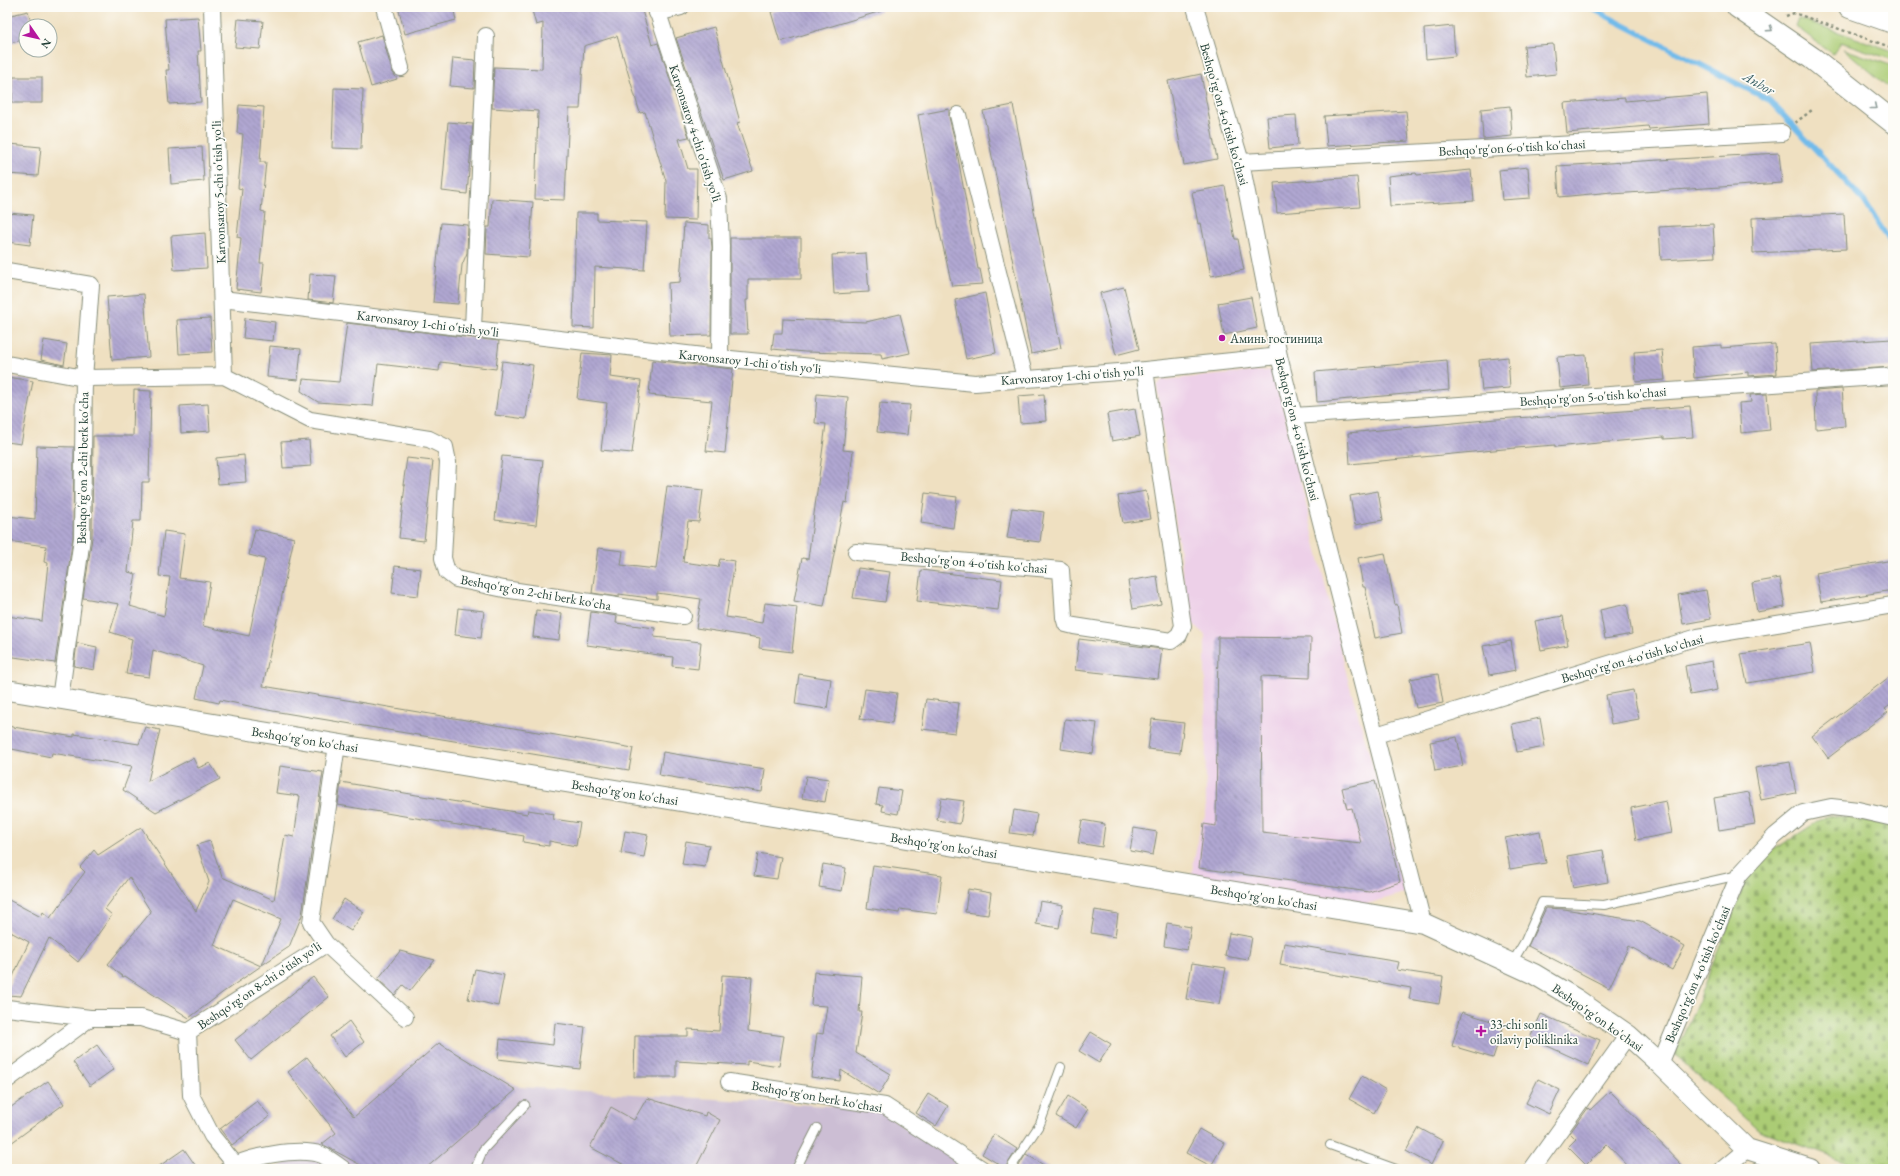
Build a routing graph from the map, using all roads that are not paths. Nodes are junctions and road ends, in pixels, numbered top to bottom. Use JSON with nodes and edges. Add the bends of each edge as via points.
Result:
{"nodes":[{"id":1,"x":212,"y":7,"type":"edge"},
{"id":2,"x":384,"y":7,"type":"edge"},
{"id":3,"x":681,"y":7,"type":"edge"},
{"id":4,"x":1195,"y":7,"type":"edge"},
{"id":5,"x":1738,"y":7,"type":"edge"},
{"id":6,"x":1850,"y":7,"type":"edge"},
{"id":7,"x":656,"y":10,"type":"edge"},
{"id":8,"x":1893,"y":22,"type":"edge"},
{"id":9,"x":486,"y":36,"type":"dead end"},
{"id":10,"x":401,"y":68,"type":"dead end"},
{"id":11,"x":958,"y":115,"type":"dead end"},
{"id":12,"x":1893,"y":122,"type":"edge"},
{"id":13,"x":1787,"y":129,"type":"road end"},
{"id":14,"x":1241,"y":162,"type":"junction"},
{"id":15,"x":7,"y":271,"type":"edge"},
{"id":16,"x":222,"y":299,"type":"junction"},
{"id":17,"x":473,"y":328,"type":"junction"},
{"id":18,"x":1279,"y":356,"type":"junction"},
{"id":19,"x":720,"y":358,"type":"junction"},
{"id":20,"x":7,"y":364,"type":"edge"},
{"id":21,"x":1145,"y":370,"type":"junction"},
{"id":22,"x":224,"y":376,"type":"junction"},
{"id":23,"x":1893,"y":376,"type":"edge"},
{"id":24,"x":84,"y":378,"type":"junction"},
{"id":25,"x":1025,"y":378,"type":"junction"},
{"id":26,"x":1294,"y":416,"type":"junction"},
{"id":27,"x":856,"y":552,"type":"dead end"},
{"id":28,"x":1893,"y":605,"type":"edge"},
{"id":29,"x":683,"y":616,"type":"dead end"},
{"id":30,"x":7,"y":690,"type":"edge"},
{"id":31,"x":60,"y":699,"type":"junction"},
{"id":32,"x":1376,"y":735,"type":"junction"},
{"id":33,"x":337,"y":745,"type":"junction"},
{"id":34,"x":1893,"y":818,"type":"edge"},
{"id":35,"x":1739,"y":875,"type":"junction"},
{"id":36,"x":1422,"y":924,"type":"junction"},
{"id":37,"x":326,"y":944,"type":"junction"},
{"id":38,"x":1512,"y":964,"type":"junction"},
{"id":39,"x":7,"y":1008,"type":"edge"},
{"id":40,"x":405,"y":1017,"type":"dead end"},
{"id":41,"x":90,"y":1018,"type":"junction"},
{"id":42,"x":188,"y":1032,"type":"junction"},
{"id":43,"x":1628,"y":1035,"type":"junction"},
{"id":44,"x":1660,"y":1064,"type":"junction"},
{"id":45,"x":1062,"y":1067,"type":"dead end"},
{"id":46,"x":7,"y":1080,"type":"edge"},
{"id":47,"x":729,"y":1082,"type":"dead end"},
{"id":48,"x":525,"y":1105,"type":"dead end"},
{"id":49,"x":817,"y":1128,"type":"dead end"},
{"id":50,"x":1330,"y":1145,"type":"dead end"},
{"id":51,"x":1747,"y":1149,"type":"junction"},
{"id":52,"x":232,"y":1167,"type":"edge"},
{"id":53,"x":343,"y":1169,"type":"edge"},
{"id":54,"x":475,"y":1169,"type":"edge"},
{"id":55,"x":796,"y":1169,"type":"edge"},
{"id":56,"x":982,"y":1169,"type":"edge"},
{"id":57,"x":1010,"y":1169,"type":"edge"},
{"id":58,"x":1396,"y":1169,"type":"edge"},
{"id":59,"x":1532,"y":1169,"type":"edge"},
{"id":60,"x":1723,"y":1169,"type":"edge"},
{"id":61,"x":1810,"y":1169,"type":"edge"}],
"edges":[{"from":1,"to":16,"type":"street","name":"Karvonsaroy 5-chi o'tish yo'li"},
{"from":2,"to":10,"type":"street"},
{"from":3,"to":7,"type":"street"},
{"from":4,"to":14,"type":"street","name":"Beshqo'rg'on 4-o'tish ko'chasi"},
{"from":5,"to":12,"type":"highway","one_way":true,"via":[[1812,58]]},
{"from":6,"to":8,"type":"highway"},
{"from":7,"to":19,"type":"street","name":"Karvonsaroy 4-chi o'tish yo'li","via":[[720,199]]},
{"from":9,"to":17,"type":"street"},
{"from":11,"to":25,"type":"street"},
{"from":13,"to":14,"type":"street","name":"Beshqo'rg'on 6-o'tish ko'chasi"},
{"from":14,"to":18,"type":"street","name":"Beshqo'rg'on 4-o'tish ko'chasi"},
{"from":15,"to":24,"type":"street","via":[[91,285]]},
{"from":16,"to":17,"type":"street","name":"Karvonsaroy 1-chi o'tish yo'li"},
{"from":16,"to":22,"type":"street","name":"Karvonsaroy 5-chi o'tish yo'li"},
{"from":17,"to":19,"type":"street","name":"Karvonsaroy 1-chi o'tish yo'li"},
{"from":18,"to":21,"type":"street","name":"Karvonsaroy 1-chi o'tish yo'li"},
{"from":18,"to":26,"type":"street","name":"Beshqo'rg'on 4-o'tish ko'chasi"},
{"from":19,"to":25,"type":"street","name":"Karvonsaroy 1-chi o'tish yo'li","via":[[975,383]]},
{"from":20,"to":24,"type":"street"},
{"from":21,"to":25,"type":"street","name":"Karvonsaroy 1-chi o'tish yo'li"},
{"from":21,"to":27,"type":"street","name":"Beshqo'rg'on 4-o'tish ko'chasi","via":[[1183,626],[1179,636],[1171,640],[1066,624],[1061,570]]},
{"from":22,"to":24,"type":"street","name":"Beshqo'rg'on 2-chi berk ko'cha"},
{"from":22,"to":29,"type":"street","name":"Beshqo'rg'on 2-chi berk ko'cha","via":[[310,420],[429,439],[445,447],[448,462],[443,558],[447,572],[456,579],[504,589]]},
{"from":23,"to":26,"type":"street","name":"Beshqo'rg'on 5-o'tish ko'chasi"},
{"from":24,"to":31,"type":"street","name":"Beshqo'rg'on 2-chi berk ko'cha","via":[[82,538]]},
{"from":26,"to":32,"type":"street","name":"Beshqo'rg'on 4-o'tish ko'chasi"},
{"from":28,"to":32,"type":"street","name":"Beshqo'rg'on 4-o'tish ko'chasi","via":[[1698,637]]},
{"from":30,"to":31,"type":"street","name":"Beshqo'rg'on ko'chasi"},
{"from":31,"to":33,"type":"street","name":"Beshqo'rg'on ko'chasi"},
{"from":32,"to":36,"type":"street","name":"Beshqo'rg'on 4-o'tish ko'chasi"},
{"from":33,"to":36,"type":"street","name":"Beshqo'rg'on ko'chasi"},
{"from":33,"to":37,"type":"street","name":"Beshqo'rg'on 8-chi o'tish yo'li","via":[[311,922]]},
{"from":34,"to":35,"type":"street","name":"Beshqo'rg'on 4-o'tish ko'chasi","via":[[1831,807],[1803,813],[1776,836]]},
{"from":35,"to":38,"type":"lane","via":[[1604,905],[1542,902]]},
{"from":35,"to":44,"type":"street","name":"Beshqo'rg'on 4-o'tish ko'chasi"},
{"from":36,"to":38,"type":"street","name":"Beshqo'rg'on ko'chasi"},
{"from":37,"to":40,"type":"street"},
{"from":37,"to":42,"type":"street","name":"Beshqo'rg'on 8-chi o'tish yo'li"},
{"from":38,"to":43,"type":"street","name":"Beshqo'rg'on ko'chasi","via":[[1576,998]]},
{"from":39,"to":41,"type":"street","name":"Beshqo'rg'on 8-chi o'tish yo'li"},
{"from":41,"to":42,"type":"street","name":"Beshqo'rg'on 8-chi o'tish yo'li","via":[[141,1018]]},
{"from":41,"to":46,"type":"street"},
{"from":42,"to":52,"type":"street","via":[[191,1095],[212,1136]]},
{"from":43,"to":44,"type":"street","name":"Beshqo'rg'on ko'chasi"},
{"from":43,"to":59,"type":"street"},
{"from":44,"to":51,"type":"street","name":"Beshqo'rg'on ko'chasi"},
{"from":45,"to":57,"type":"lane","via":[[1040,1124]]},
{"from":47,"to":56,"type":"street","name":"Beshqo'rg'on berk ko'chasi","via":[[885,1106]]},
{"from":48,"to":54,"type":"lane","via":[[484,1150]]},
{"from":49,"to":55,"type":"lane"},
{"from":50,"to":58,"type":"lane"},
{"from":51,"to":60,"type":"street"},
{"from":51,"to":61,"type":"street","name":"Beshqo'rg'on ko'chasi"},
{"from":52,"to":53,"type":"street","via":[[259,1156],[294,1152],[322,1155]]}]}
